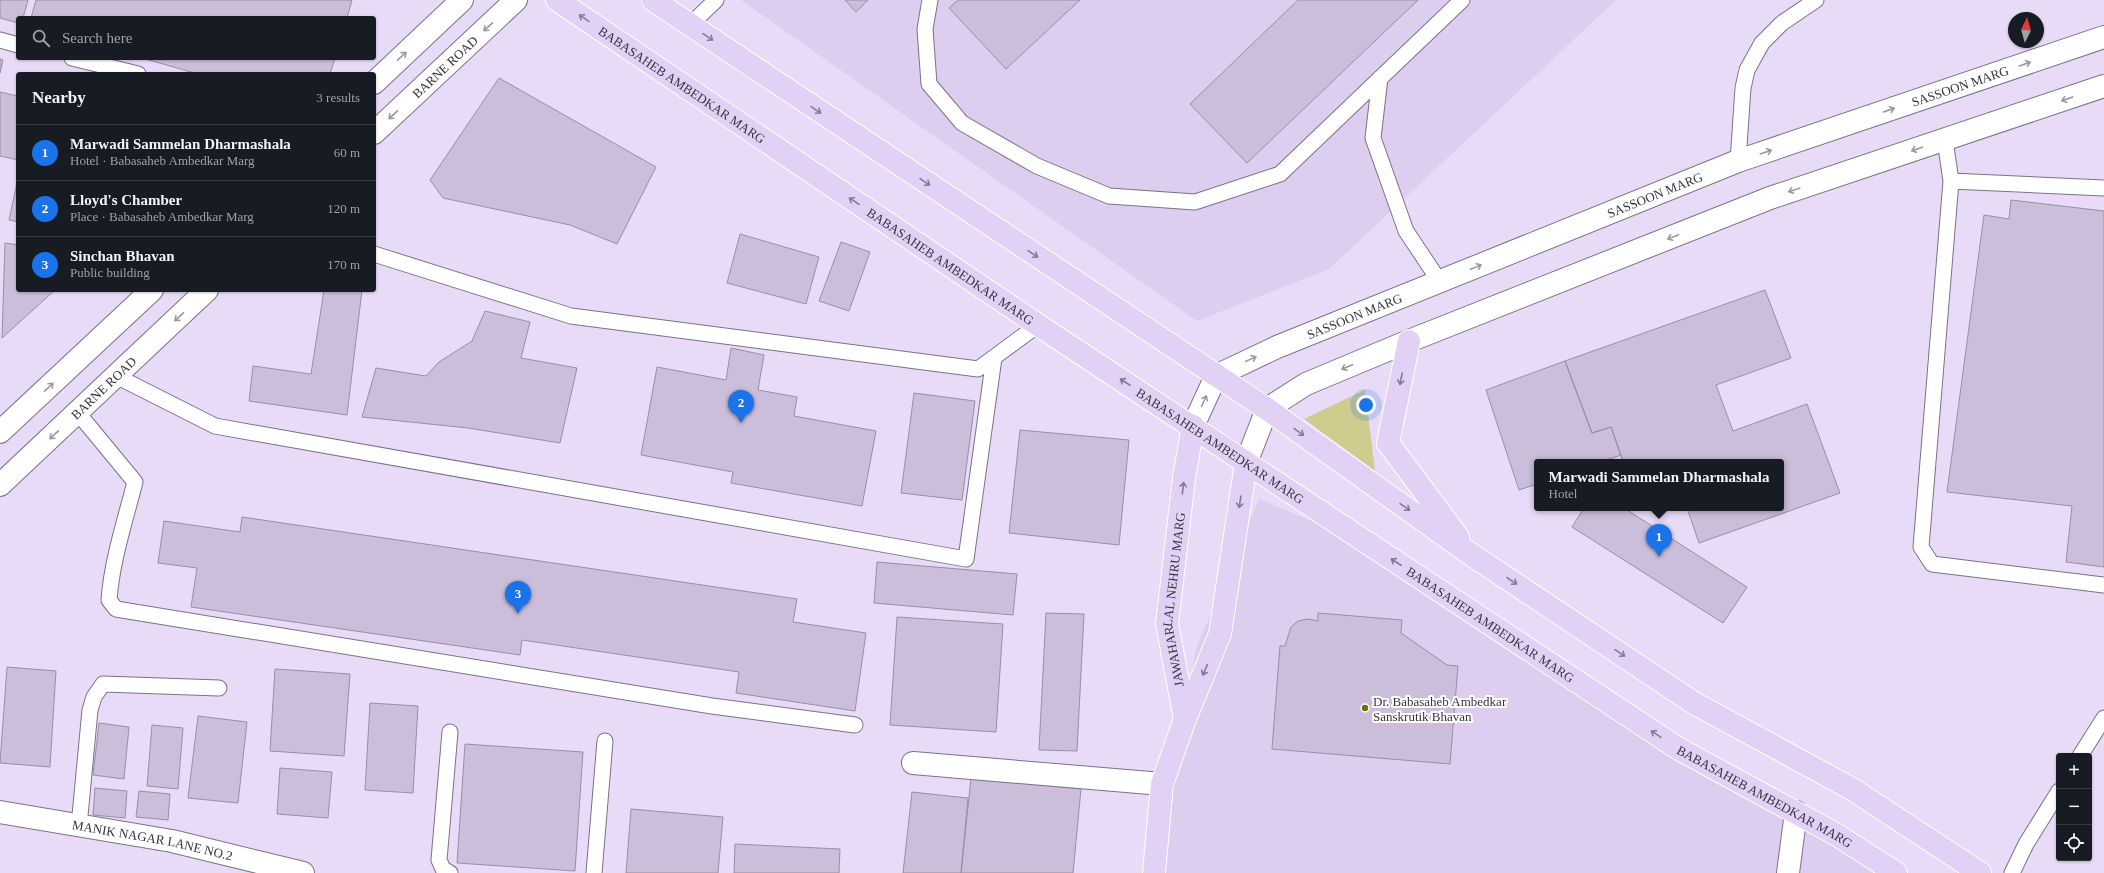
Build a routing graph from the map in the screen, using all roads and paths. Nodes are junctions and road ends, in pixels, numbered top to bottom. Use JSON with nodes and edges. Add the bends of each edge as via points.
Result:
{"nodes":[{"id":1,"x":462,"y":0,"type":"edge"},
{"id":2,"x":516,"y":0,"type":"edge"},
{"id":3,"x":557,"y":0,"type":"edge"},
{"id":4,"x":653,"y":0,"type":"edge"},
{"id":5,"x":716,"y":0,"type":"edge"},
{"id":6,"x":930,"y":0,"type":"edge"},
{"id":7,"x":1462,"y":0,"type":"edge"},
{"id":8,"x":1816,"y":0,"type":"edge"},
{"id":9,"x":690,"y":25,"type":"junction"},
{"id":10,"x":2104,"y":37,"type":"edge"},
{"id":11,"x":0,"y":40,"type":"edge"},
{"id":12,"x":16,"y":44,"type":"edge"},
{"id":13,"x":80,"y":60,"type":"edge"},
{"id":14,"x":130,"y":72,"type":"edge"},
{"id":15,"x":1380,"y":78,"type":"junction"},
{"id":16,"x":376,"y":81,"type":"edge"},
{"id":17,"x":2104,"y":86,"type":"edge"},
{"id":18,"x":376,"y":131,"type":"edge"},
{"id":19,"x":1945,"y":140,"type":"junction"},
{"id":20,"x":1738,"y":161,"type":"junction"},
{"id":21,"x":1951,"y":181,"type":"junction"},
{"id":22,"x":2104,"y":188,"type":"edge"},
{"id":23,"x":376,"y":255,"type":"edge"},
{"id":24,"x":1440,"y":282,"type":"junction"},
{"id":25,"x":150,"y":292,"type":"edge"},
{"id":26,"x":205,"y":292,"type":"edge"},
{"id":27,"x":1038,"y":325,"type":"junction"},
{"id":28,"x":1409,"y":341,"type":"junction"},
{"id":29,"x":994,"y":358,"type":"junction"},
{"id":30,"x":116,"y":376,"type":"junction"},
{"id":31,"x":1216,"y":376,"type":"junction"},
{"id":32,"x":1267,"y":409,"type":"junction"},
{"id":33,"x":78,"y":413,"type":"junction"},
{"id":34,"x":1193,"y":426,"type":"junction"},
{"id":35,"x":0,"y":432,"type":"edge"},
{"id":36,"x":1246,"y":463,"type":"junction"},
{"id":37,"x":0,"y":485,"type":"edge"},
{"id":38,"x":1469,"y":553,"type":"junction"},
{"id":39,"x":2104,"y":585,"type":"edge"},
{"id":40,"x":219,"y":688,"type":"dead end"},
{"id":41,"x":2104,"y":718,"type":"edge"},
{"id":42,"x":1185,"y":719,"type":"junction"},
{"id":43,"x":855,"y":725,"type":"dead end"},
{"id":44,"x":450,"y":732,"type":"dead end"},
{"id":45,"x":605,"y":741,"type":"dead end"},
{"id":46,"x":2082,"y":753,"type":"edge"},
{"id":47,"x":913,"y":762,"type":"dead end"},
{"id":48,"x":1162,"y":784,"type":"junction"},
{"id":49,"x":2056,"y":796,"type":"edge"},
{"id":50,"x":0,"y":812,"type":"edge"},
{"id":51,"x":1796,"y":812,"type":"junction"},
{"id":52,"x":78,"y":826,"type":"junction"},
{"id":53,"x":269,"y":869,"type":"edge"},
{"id":54,"x":1886,"y":870,"type":"edge"},
{"id":55,"x":303,"y":873,"type":"edge"},
{"id":56,"x":450,"y":873,"type":"edge"},
{"id":57,"x":594,"y":873,"type":"edge"},
{"id":58,"x":1154,"y":873,"type":"edge"},
{"id":59,"x":1788,"y":873,"type":"edge"},
{"id":60,"x":1980,"y":873,"type":"edge"},
{"id":61,"x":2012,"y":873,"type":"edge"}],
"edges":[{"from":16,"to":1,"type":"main road","one_way":true},
{"from":2,"to":18,"type":"main road","name":"BARNE ROAD","one_way":true},
{"from":27,"to":3,"type":"main road","name":"BABASAHEB AMBEDKAR MARG","one_way":true},
{"from":4,"to":9,"type":"main road"},
{"from":5,"to":9,"type":"lane"},
{"from":6,"to":15,"type":"lane","via":[[925,29],[929,84],[962,123],[1037,166],[1109,196],[1195,202],[1280,174]]},
{"from":7,"to":15,"type":"lane"},
{"from":8,"to":20,"type":"lane","via":[[1782,23],[1762,43],[1747,70],[1742,95]]},
{"from":9,"to":31,"type":"main road","one_way":true},
{"from":20,"to":10,"type":"main road","name":"SASSOON MARG","one_way":true},
{"from":11,"to":12,"type":"lane"},
{"from":13,"to":14,"type":"lane"},
{"from":15,"to":24,"type":"lane","via":[[1373,138],[1406,231]]},
{"from":17,"to":19,"type":"main road","one_way":true},
{"from":19,"to":21,"type":"lane"},
{"from":19,"to":28,"type":"main road","one_way":true,"via":[[1770,198]]},
{"from":24,"to":20,"type":"main road","name":"SASSOON MARG","one_way":true},
{"from":21,"to":22,"type":"lane"},
{"from":21,"to":39,"type":"lane","via":[[1921,547],[1932,564]]},
{"from":23,"to":29,"type":"lane","via":[[571,316],[978,369]]},
{"from":31,"to":24,"type":"main road","name":"SASSOON MARG","one_way":true,"via":[[1277,347]]},
{"from":35,"to":25,"type":"main road","one_way":true},
{"from":26,"to":30,"type":"main road","name":"BARNE ROAD","one_way":true},
{"from":27,"to":29,"type":"lane"},
{"from":34,"to":27,"type":"main road","name":"BABASAHEB AMBEDKAR MARG","one_way":true},
{"from":28,"to":32,"type":"main road","one_way":true,"via":[[1306,384]]},
{"from":28,"to":38,"type":"main road","one_way":true,"via":[[1388,443]]},
{"from":29,"to":30,"type":"lane","via":[[966,559],[215,426]]},
{"from":30,"to":33,"type":"main road","name":"BARNE ROAD"},
{"from":31,"to":32,"type":"main road"},
{"from":34,"to":31,"type":"main road","name":"JAWAHARLAL NEHRU MARG","one_way":true},
{"from":32,"to":36,"type":"main road"},
{"from":32,"to":38,"type":"main road","one_way":true},
{"from":33,"to":37,"type":"main road","name":"BARNE ROAD","one_way":true},
{"from":33,"to":43,"type":"lane","via":[[135,482],[110,587],[109,600],[116,610],[712,706]]},
{"from":34,"to":36,"type":"main road","name":"BABASAHEB AMBEDKAR MARG"},
{"from":42,"to":34,"type":"main road","name":"JAWAHARLAL NEHRU MARG","one_way":true,"via":[[1167,624],[1184,478]]},
{"from":36,"to":42,"type":"main road","one_way":true,"via":[[1220,634]]},
{"from":51,"to":36,"type":"main road","name":"BABASAHEB AMBEDKAR MARG","one_way":true,"via":[[1679,748]]},
{"from":38,"to":60,"type":"main road","one_way":true,"via":[[1694,703],[1852,789]]},
{"from":40,"to":52,"type":"lane","via":[[103,684],[94,697],[90,710]]},
{"from":41,"to":46,"type":"lane"},
{"from":42,"to":48,"type":"main road"},
{"from":44,"to":56,"type":"lane","via":[[440,860],[443,869]]},
{"from":45,"to":57,"type":"lane"},
{"from":47,"to":48,"type":"main road"},
{"from":48,"to":58,"type":"main road"},
{"from":49,"to":61,"type":"lane","via":[[2026,844]]},
{"from":50,"to":52,"type":"main road","name":"MANIK NAGAR LANE NO.2"},
{"from":51,"to":54,"type":"main road","name":"BABASAHEB AMBEDKAR MARG","via":[[1837,835]]},
{"from":51,"to":59,"type":"main road"},
{"from":52,"to":53,"type":"main road","name":"MANIK NAGAR LANE NO.2","via":[[172,842]]},
{"from":53,"to":55,"type":"main road","name":"MANIK NAGAR LANE NO.2"}]}
